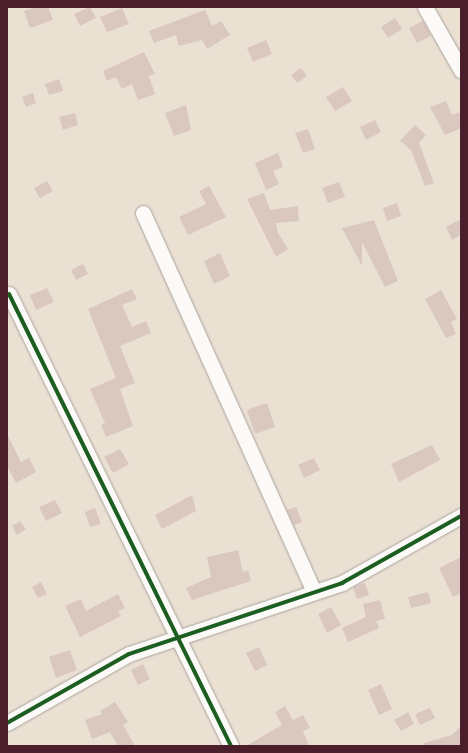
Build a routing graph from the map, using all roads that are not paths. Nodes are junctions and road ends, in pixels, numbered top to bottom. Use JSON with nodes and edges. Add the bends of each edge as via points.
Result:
{"nodes":[{"id":1,"x":425,"y":7,"type":"edge"},
{"id":2,"x":461,"y":70,"type":"edge"},
{"id":3,"x":143,"y":213,"type":"dead end"},
{"id":4,"x":8,"y":294,"type":"dead end"},
{"id":5,"x":461,"y":516,"type":"edge"},
{"id":6,"x":314,"y":591,"type":"junction"},
{"id":7,"x":175,"y":637,"type":"junction"},
{"id":8,"x":7,"y":723,"type":"edge"},
{"id":9,"x":231,"y":746,"type":"edge"}],
"edges":[{"from":1,"to":2,"type":"street"},
{"from":3,"to":6,"type":"street"},
{"from":4,"to":7,"type":"street"},
{"from":5,"to":6,"type":"street","via":[[342,583]]},
{"from":6,"to":7,"type":"street"},
{"from":7,"to":8,"type":"street","via":[[129,654]]},
{"from":7,"to":9,"type":"street"}]}
